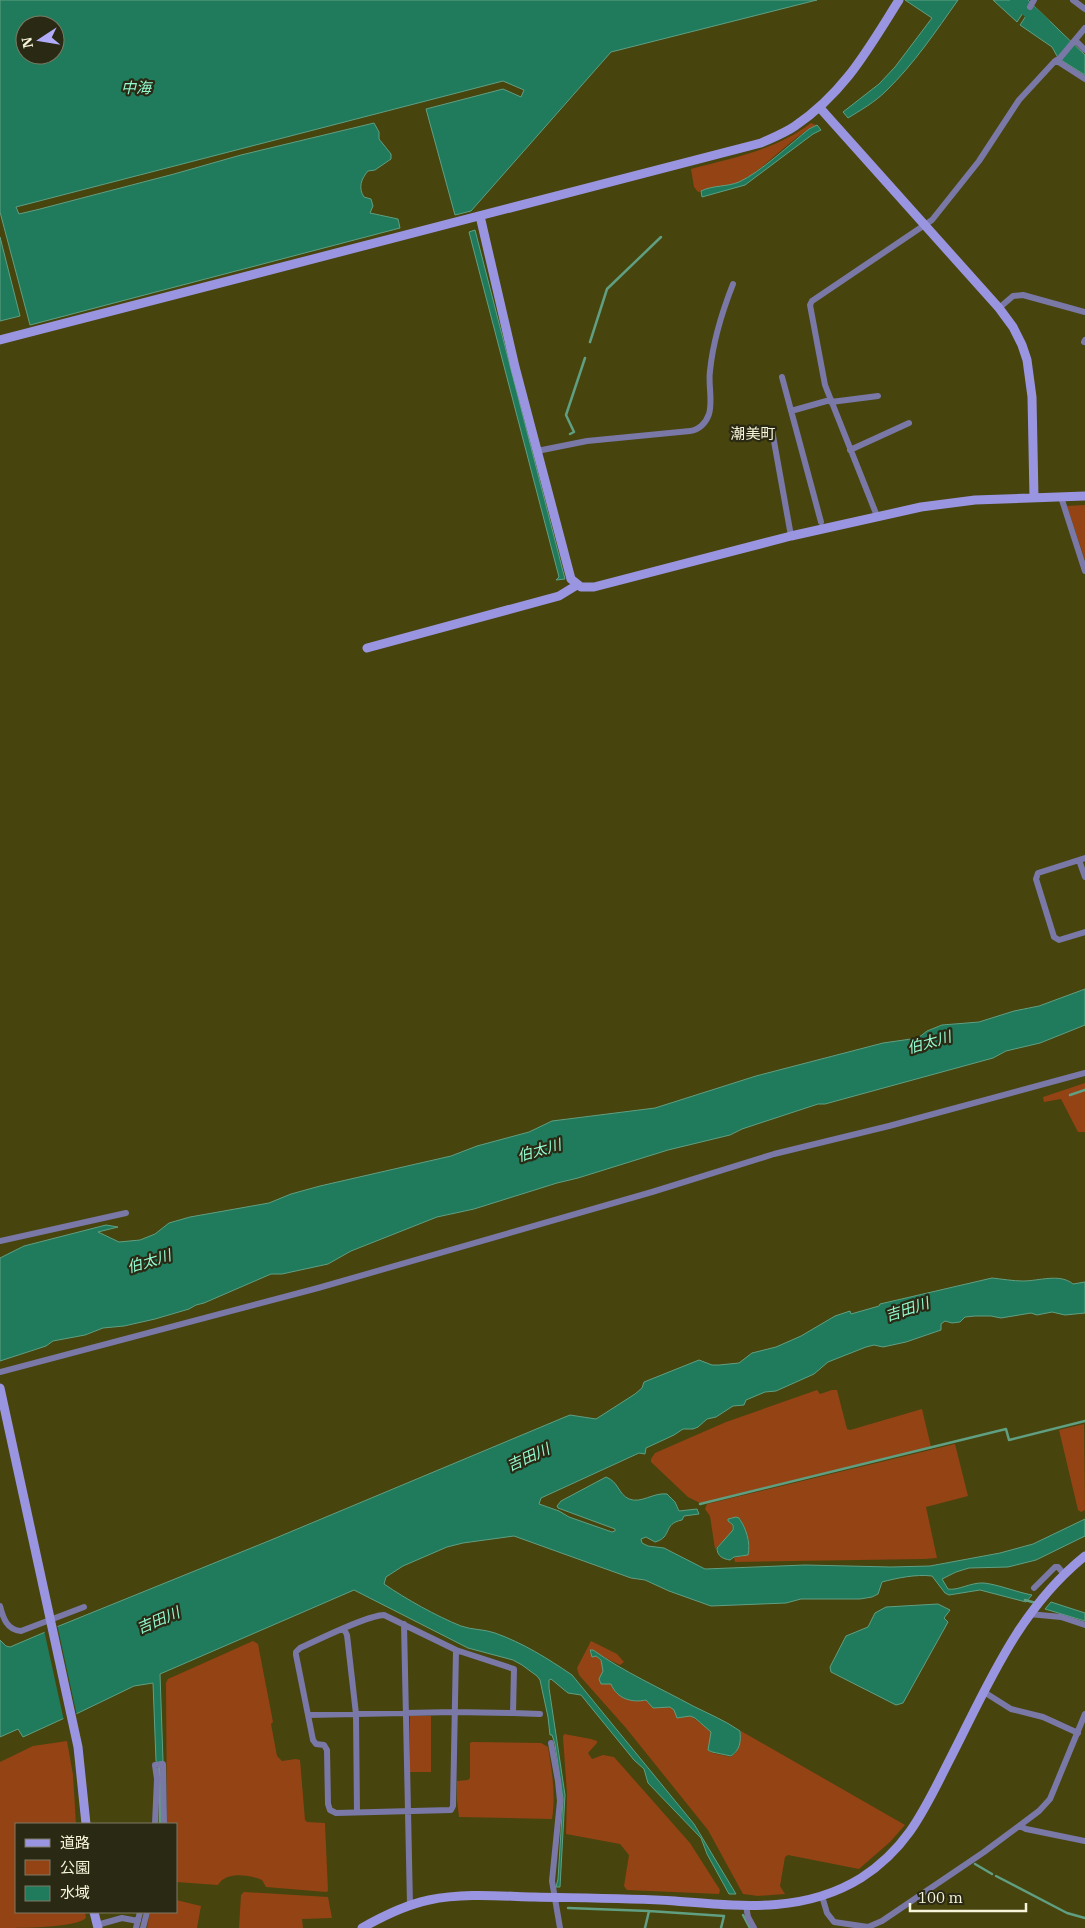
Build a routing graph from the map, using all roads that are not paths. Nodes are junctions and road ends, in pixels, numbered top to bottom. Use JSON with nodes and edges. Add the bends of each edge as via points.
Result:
{"nodes":[{"id":1,"x":899,"y":0,"type":"edge"},
{"id":2,"x":1034,"y":0,"type":"edge"},
{"id":3,"x":1073,"y":0,"type":"edge"},
{"id":4,"x":1030,"y":7,"type":"dead end"},
{"id":5,"x":1085,"y":9,"type":"edge"},
{"id":6,"x":1085,"y":28,"type":"edge"},
{"id":7,"x":1075,"y":42,"type":"junction"},
{"id":8,"x":1085,"y":50,"type":"edge"},
{"id":9,"x":1059,"y":60,"type":"junction"},
{"id":10,"x":1085,"y":79,"type":"edge"},
{"id":11,"x":820,"y":108,"type":"junction"},
{"id":12,"x":480,"y":216,"type":"junction"},
{"id":13,"x":926,"y":226,"type":"junction"},
{"id":14,"x":733,"y":284,"type":"dead end"},
{"id":15,"x":999,"y":308,"type":"junction"},
{"id":16,"x":1085,"y":312,"type":"edge"},
{"id":17,"x":0,"y":340,"type":"edge"},
{"id":18,"x":782,"y":377,"type":"dead end"},
{"id":19,"x":878,"y":396,"type":"dead end"},
{"id":20,"x":830,"y":401,"type":"junction"},
{"id":21,"x":791,"y":411,"type":"junction"},
{"id":22,"x":910,"y":423,"type":"dead end"},
{"id":23,"x":772,"y":430,"type":"dead end"},
{"id":24,"x":850,"y":450,"type":"junction"},
{"id":25,"x":537,"y":451,"type":"junction"},
{"id":26,"x":1085,"y":496,"type":"edge"},
{"id":27,"x":1061,"y":497,"type":"junction"},
{"id":28,"x":1034,"y":498,"type":"junction"},
{"id":29,"x":877,"y":516,"type":"junction"},
{"id":30,"x":821,"y":522,"type":"dead end"},
{"id":31,"x":791,"y":536,"type":"junction"},
{"id":32,"x":1085,"y":571,"type":"edge"},
{"id":33,"x":577,"y":585,"type":"junction"},
{"id":34,"x":367,"y":648,"type":"dead end"},
{"id":35,"x":1082,"y":859,"type":"edge"},
{"id":36,"x":1085,"y":877,"type":"edge"},
{"id":37,"x":1085,"y":932,"type":"edge"},
{"id":38,"x":1085,"y":1073,"type":"edge"},
{"id":39,"x":126,"y":1213,"type":"dead end"},
{"id":40,"x":0,"y":1241,"type":"edge"},
{"id":41,"x":0,"y":1372,"type":"edge"},
{"id":42,"x":0,"y":1388,"type":"edge"},
{"id":43,"x":1085,"y":1556,"type":"edge"},
{"id":44,"x":1064,"y":1574,"type":"junction"},
{"id":45,"x":1034,"y":1588,"type":"dead end"},
{"id":46,"x":0,"y":1606,"type":"edge"},
{"id":47,"x":84,"y":1607,"type":"dead end"},
{"id":48,"x":1031,"y":1611,"type":"junction"},
{"id":49,"x":51,"y":1623,"type":"junction"},
{"id":50,"x":404,"y":1624,"type":"junction"},
{"id":51,"x":1085,"y":1625,"type":"edge"},
{"id":52,"x":344,"y":1629,"type":"junction"},
{"id":53,"x":456,"y":1650,"type":"junction"},
{"id":54,"x":984,"y":1692,"type":"junction"},
{"id":55,"x":454,"y":1712,"type":"junction"},
{"id":56,"x":514,"y":1713,"type":"junction"},
{"id":57,"x":356,"y":1714,"type":"junction"},
{"id":58,"x":405,"y":1714,"type":"junction"},
{"id":59,"x":540,"y":1714,"type":"dead end"},
{"id":60,"x":1085,"y":1714,"type":"edge"},
{"id":61,"x":308,"y":1715,"type":"junction"},
{"id":62,"x":1078,"y":1733,"type":"junction"},
{"id":63,"x":551,"y":1743,"type":"dead end"},
{"id":64,"x":158,"y":1765,"type":"dead end"},
{"id":65,"x":160,"y":1779,"type":"junction"},
{"id":66,"x":357,"y":1812,"type":"junction"},
{"id":67,"x":408,"y":1812,"type":"junction"},
{"id":68,"x":86,"y":1823,"type":"edge"},
{"id":69,"x":156,"y":1823,"type":"edge"},
{"id":70,"x":164,"y":1823,"type":"edge"},
{"id":71,"x":1020,"y":1826,"type":"junction"},
{"id":72,"x":1085,"y":1841,"type":"edge"},
{"id":73,"x":822,"y":1896,"type":"junction"},
{"id":74,"x":556,"y":1897,"type":"junction"},
{"id":75,"x":410,"y":1905,"type":"junction"},
{"id":76,"x":746,"y":1906,"type":"junction"},
{"id":77,"x":94,"y":1913,"type":"edge"},
{"id":78,"x":147,"y":1913,"type":"edge"},
{"id":79,"x":137,"y":1925,"type":"edge"},
{"id":80,"x":98,"y":1926,"type":"edge"},
{"id":81,"x":868,"y":1926,"type":"junction"},
{"id":82,"x":143,"y":1928,"type":"edge"},
{"id":83,"x":363,"y":1928,"type":"edge"},
{"id":84,"x":560,"y":1928,"type":"edge"},
{"id":85,"x":754,"y":1928,"type":"edge"},
{"id":86,"x":878,"y":1928,"type":"edge"}],
"edges":[{"from":1,"to":11,"type":"street","via":[[845,82]]},
{"from":2,"to":4,"type":"street"},
{"from":3,"to":5,"type":"street"},
{"from":6,"to":7,"type":"street"},
{"from":7,"to":8,"type":"street"},
{"from":7,"to":9,"type":"street"},
{"from":9,"to":10,"type":"street"},
{"from":9,"to":13,"type":"street","via":[[1019,100],[979,161]]},
{"from":11,"to":12,"type":"street","via":[[794,127],[761,143]]},
{"from":11,"to":13,"type":"street"},
{"from":12,"to":17,"type":"street"},
{"from":12,"to":25,"type":"street"},
{"from":13,"to":15,"type":"street"},
{"from":13,"to":20,"type":"street","via":[[812,301],[810,305]]},
{"from":14,"to":25,"type":"street","via":[[717,333],[710,371],[710,413],[701,427],[690,432],[587,441]]},
{"from":15,"to":16,"type":"street","via":[[1013,296],[1023,295]]},
{"from":15,"to":28,"type":"street","via":[[1013,328],[1027,360],[1032,397]]},
{"from":18,"to":21,"type":"street"},
{"from":19,"to":20,"type":"street"},
{"from":20,"to":21,"type":"street"},
{"from":20,"to":24,"type":"street"},
{"from":21,"to":30,"type":"street"},
{"from":22,"to":24,"type":"street"},
{"from":23,"to":31,"type":"street"},
{"from":24,"to":29,"type":"street"},
{"from":25,"to":33,"type":"street","via":[[571,579]]},
{"from":26,"to":27,"type":"street"},
{"from":27,"to":28,"type":"street"},
{"from":27,"to":32,"type":"street"},
{"from":28,"to":29,"type":"street","via":[[975,500]]},
{"from":29,"to":31,"type":"street"},
{"from":31,"to":33,"type":"street","via":[[594,587]]},
{"from":33,"to":34,"type":"street","via":[[560,596]]},
{"from":35,"to":36,"type":"street"},
{"from":35,"to":37,"type":"street","via":[[1038,873],[1036,878],[1054,937],[1059,940]]},
{"from":38,"to":41,"type":"street","via":[[774,1154],[318,1288]]},
{"from":39,"to":40,"type":"street"},
{"from":42,"to":49,"type":"street"},
{"from":43,"to":44,"type":"street"},
{"from":44,"to":45,"type":"street","via":[[1058,1566],[1055,1567]]},
{"from":44,"to":48,"type":"street"},
{"from":46,"to":49,"type":"street","via":[[8,1626],[16,1630]]},
{"from":47,"to":49,"type":"street"},
{"from":48,"to":51,"type":"street"},
{"from":48,"to":54,"type":"street","via":[[1010,1642]]},
{"from":49,"to":68,"type":"street","via":[[78,1747]]},
{"from":50,"to":52,"type":"street","via":[[380,1615]]},
{"from":50,"to":53,"type":"street"},
{"from":50,"to":58,"type":"street"},
{"from":52,"to":57,"type":"street"},
{"from":52,"to":61,"type":"street","via":[[296,1652]]},
{"from":53,"to":55,"type":"street"},
{"from":53,"to":56,"type":"street","via":[[515,1670]]},
{"from":54,"to":62,"type":"street","via":[[1011,1709],[1043,1717]]},
{"from":54,"to":73,"type":"street","via":[[908,1837],[867,1873]]},
{"from":55,"to":56,"type":"street"},
{"from":55,"to":58,"type":"street"},
{"from":55,"to":67,"type":"street","via":[[452,1809]]},
{"from":56,"to":59,"type":"street"},
{"from":57,"to":58,"type":"street"},
{"from":57,"to":61,"type":"street"},
{"from":57,"to":66,"type":"street"},
{"from":58,"to":67,"type":"street"},
{"from":60,"to":62,"type":"street"},
{"from":61,"to":66,"type":"street","via":[[314,1742],[327,1750],[330,1810],[336,1813]]},
{"from":62,"to":71,"type":"street","via":[[1050,1799]]},
{"from":63,"to":74,"type":"street","via":[[560,1800],[552,1881]]},
{"from":64,"to":65,"type":"street","via":[[163,1764]]},
{"from":65,"to":69,"type":"street"},
{"from":65,"to":70,"type":"street"},
{"from":66,"to":67,"type":"street"},
{"from":67,"to":75,"type":"street"},
{"from":71,"to":72,"type":"street"},
{"from":71,"to":81,"type":"street","via":[[882,1921]]},
{"from":73,"to":76,"type":"street","via":[[782,1905]]},
{"from":73,"to":81,"type":"street","via":[[827,1913],[834,1922]]},
{"from":74,"to":75,"type":"street","via":[[460,1896]]},
{"from":74,"to":76,"type":"street"},
{"from":74,"to":84,"type":"street"},
{"from":75,"to":83,"type":"street"},
{"from":76,"to":85,"type":"street"},
{"from":77,"to":80,"type":"street"},
{"from":78,"to":82,"type":"street"},
{"from":79,"to":80,"type":"street","via":[[122,1918]]},
{"from":81,"to":86,"type":"street"}]}
